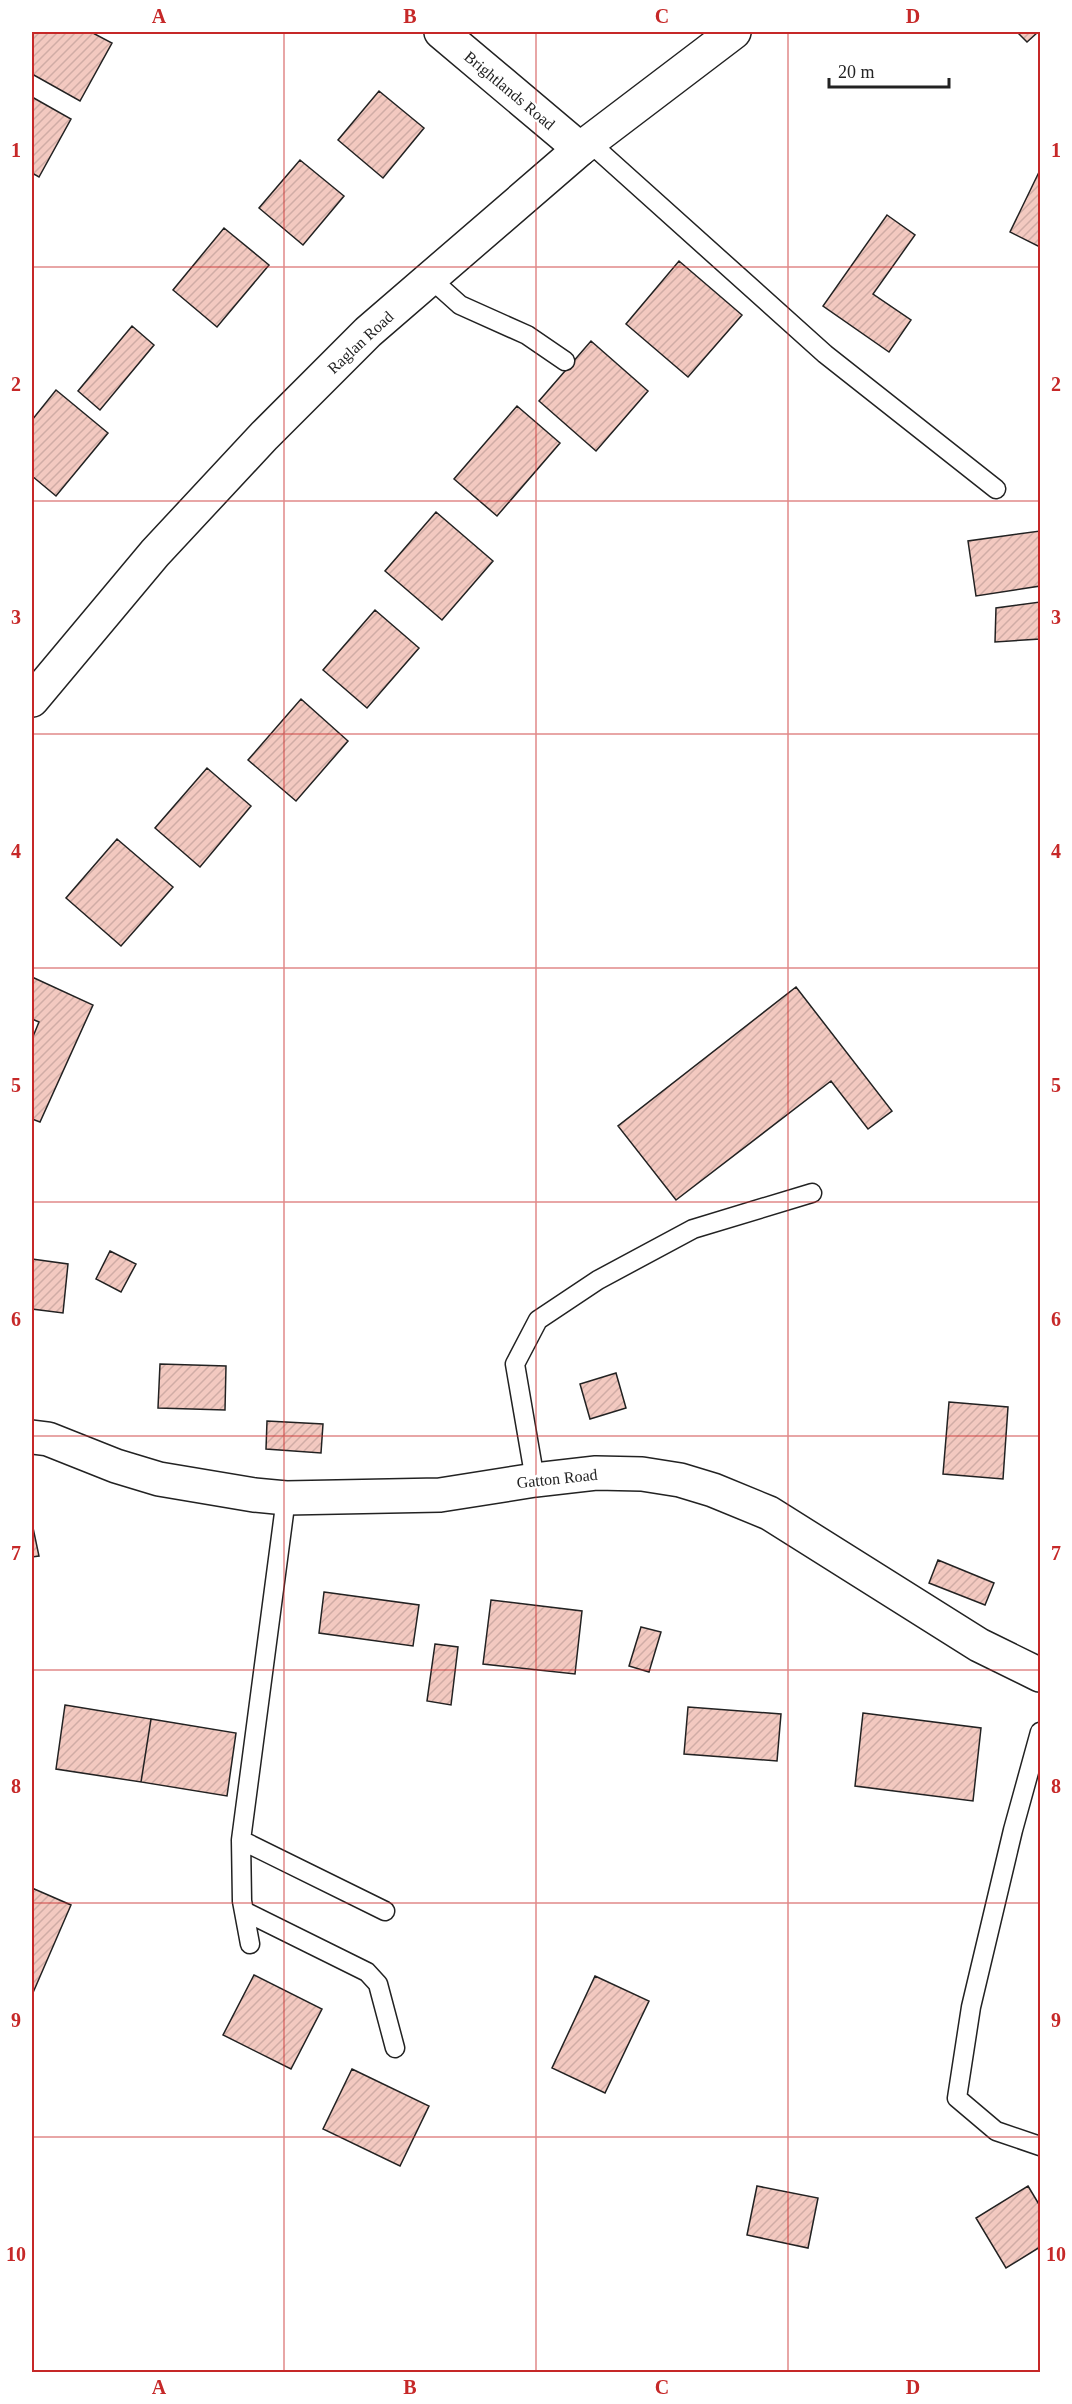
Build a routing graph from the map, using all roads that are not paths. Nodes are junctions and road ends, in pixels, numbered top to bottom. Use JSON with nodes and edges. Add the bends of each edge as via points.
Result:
{"nodes":[{"id":1,"x":441,"y":32,"type":"edge"},
{"id":2,"x":734,"y":32,"type":"edge"},
{"id":3,"x":585,"y":145,"type":"junction"},
{"id":4,"x":431,"y":279,"type":"junction"},
{"id":5,"x":565,"y":361,"type":"dead end"},
{"id":6,"x":996,"y":489,"type":"dead end"},
{"id":7,"x":32,"y":700,"type":"edge"},
{"id":8,"x":812,"y":1193,"type":"dead end"},
{"id":9,"x":32,"y":1437,"type":"edge"},
{"id":10,"x":535,"y":1480,"type":"junction"},
{"id":11,"x":286,"y":1498,"type":"junction"},
{"id":12,"x":1041,"y":1675,"type":"edge"},
{"id":13,"x":1041,"y":1732,"type":"edge"},
{"id":14,"x":241,"y":1840,"type":"junction"},
{"id":15,"x":244,"y":1911,"type":"junction"},
{"id":16,"x":385,"y":1911,"type":"dead end"},
{"id":17,"x":250,"y":1944,"type":"dead end"},
{"id":18,"x":395,"y":2049,"type":"dead end"},
{"id":19,"x":1041,"y":2146,"type":"edge"}],
"edges":[{"from":1,"to":3,"type":"street","name":"Brightlands Road"},
{"from":2,"to":3,"type":"street","name":"Raglan Road"},
{"from":3,"to":4,"type":"street","name":"Raglan Road"},
{"from":3,"to":6,"type":"lane","via":[[825,354]]},
{"from":4,"to":5,"type":"lane","via":[[460,305],[527,335]]},
{"from":4,"to":7,"type":"street","name":"Raglan Road","via":[[368,332],[264,436],[155,553]]},
{"from":8,"to":10,"type":"lane","via":[[693,1229],[598,1280],[538,1320],[515,1364]]},
{"from":9,"to":11,"type":"street","name":"Gatton Road","via":[[159,1479]]},
{"from":10,"to":11,"type":"street","name":"Gatton Road","via":[[440,1495]]},
{"from":10,"to":12,"type":"street","name":"Gatton Road","via":[[596,1473],[642,1474],[713,1490],[769,1513],[979,1645]]},
{"from":11,"to":14,"type":"lane"},
{"from":13,"to":19,"type":"lane","via":[[971,2007],[957,2098],[996,2131]]},
{"from":14,"to":15,"type":"lane"},
{"from":14,"to":16,"type":"lane"},
{"from":15,"to":17,"type":"lane"},
{"from":15,"to":18,"type":"lane","via":[[367,1972],[378,1983]]}]}
